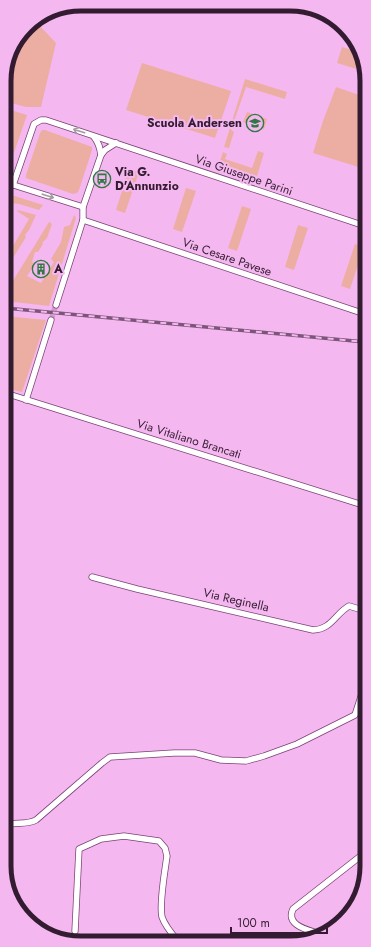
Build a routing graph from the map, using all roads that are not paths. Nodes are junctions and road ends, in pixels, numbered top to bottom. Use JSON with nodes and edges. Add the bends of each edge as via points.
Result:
{"nodes":[{"id":1,"x":93,"y":136,"type":"junction"},
{"id":2,"x":116,"y":143,"type":"junction"},
{"id":3,"x":101,"y":155,"type":"junction"},
{"id":4,"x":13,"y":184,"type":"joint"},
{"id":5,"x":84,"y":207,"type":"junction"},
{"id":6,"x":83,"y":220,"type":"junction"},
{"id":7,"x":360,"y":224,"type":"edge"},
{"id":8,"x":56,"y":305,"type":"tunnel mouth"},
{"id":9,"x":360,"y":312,"type":"edge"},
{"id":10,"x":51,"y":320,"type":"tunnel mouth"},
{"id":11,"x":11,"y":395,"type":"edge"},
{"id":12,"x":26,"y":400,"type":"junction"},
{"id":13,"x":360,"y":504,"type":"edge"},
{"id":14,"x":92,"y":577,"type":"dead end"},
{"id":15,"x":360,"y":609,"type":"edge"},
{"id":16,"x":360,"y":699,"type":"edge"},
{"id":17,"x":11,"y":824,"type":"edge"},
{"id":18,"x":360,"y":856,"type":"edge"},
{"id":19,"x":75,"y":931,"type":"dead end"},
{"id":20,"x":315,"y":932,"type":"edge"},
{"id":21,"x":174,"y":936,"type":"edge"}],
"edges":[{"from":1,"to":2,"type":"street","name":"Via Giuseppe Parini"},
{"from":1,"to":3,"type":"street","via":[[98,141]]},
{"from":1,"to":4,"type":"street","name":"Via Giuseppe Parini","one_way":true,"via":[[46,120],[37,121],[32,128]]},
{"from":2,"to":3,"type":"street"},
{"from":2,"to":7,"type":"street","name":"Via Giuseppe Parini"},
{"from":3,"to":5,"type":"street"},
{"from":4,"to":5,"type":"street","one_way":true},
{"from":5,"to":6,"type":"street"},
{"from":6,"to":8,"type":"street"},
{"from":6,"to":9,"type":"street","name":"Via Cesare Pavese"},
{"from":10,"to":12,"type":"street"},
{"from":11,"to":12,"type":"street","name":"Via Vitaliano Brancati"},
{"from":12,"to":13,"type":"street","name":"Via Vitaliano Brancati"},
{"from":14,"to":15,"type":"street","name":"Via Reginella","via":[[314,630],[327,627],[349,606]]},
{"from":16,"to":17,"type":"street","via":[[355,715],[297,744],[264,756],[242,761],[221,760],[195,753],[110,758],[102,762],[36,820],[31,823]]},
{"from":18,"to":20,"type":"street","via":[[291,912],[295,924]]},
{"from":19,"to":21,"type":"street","via":[[79,849],[101,839],[124,836],[159,841],[165,848],[167,856],[162,917]]}]}
